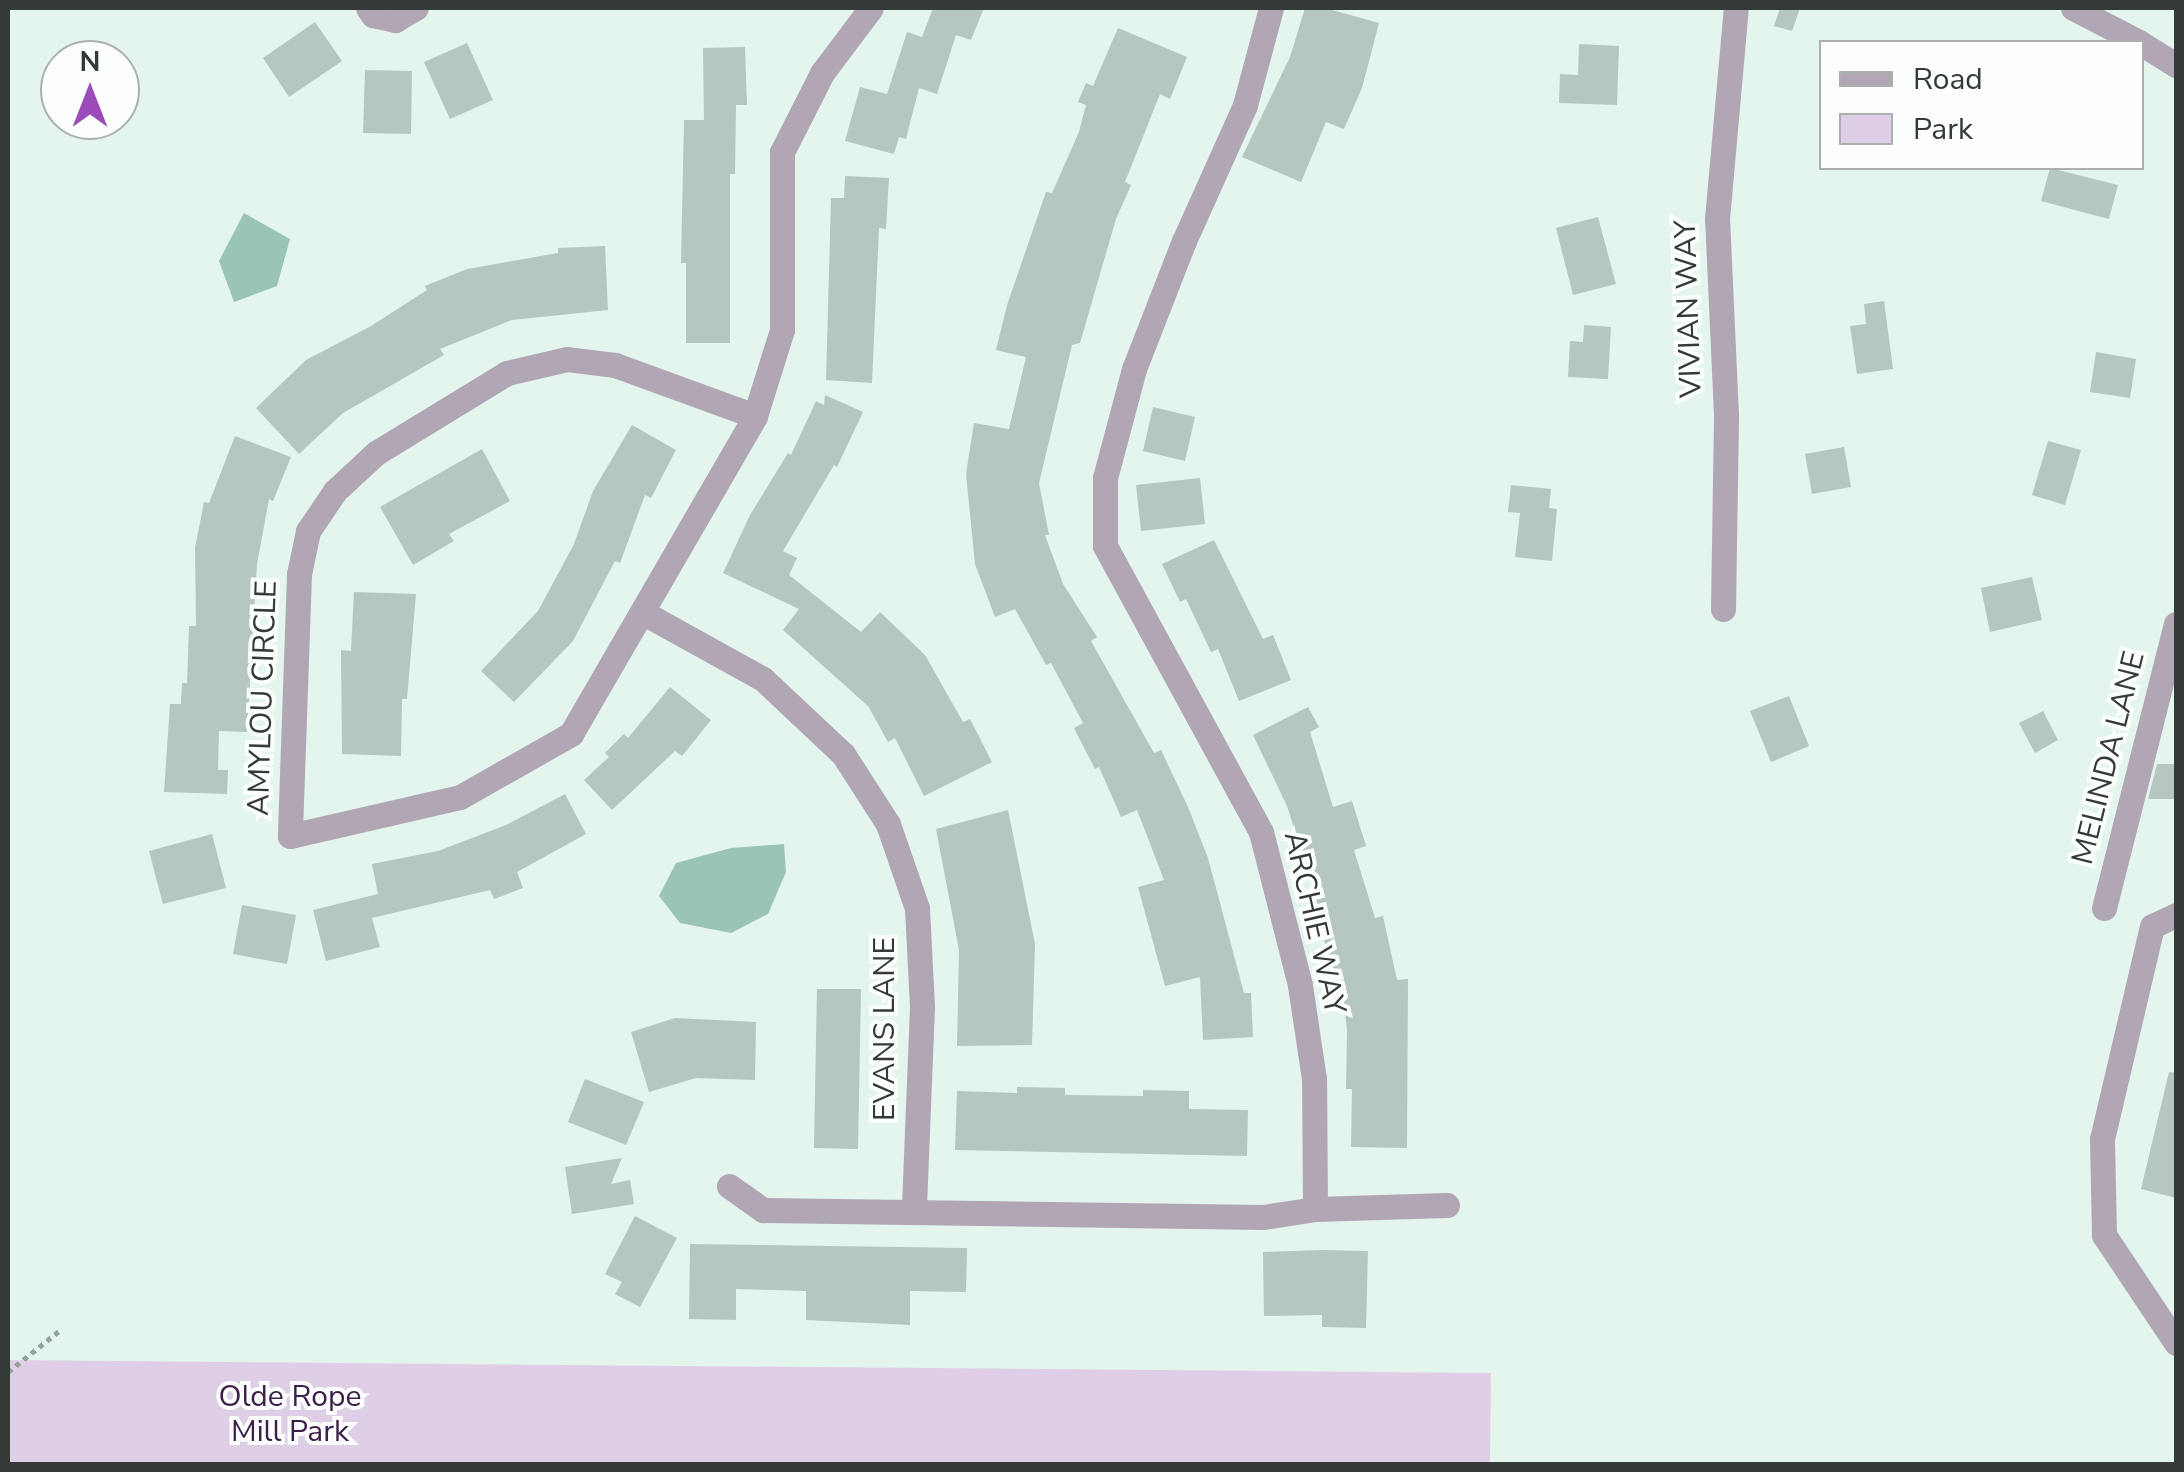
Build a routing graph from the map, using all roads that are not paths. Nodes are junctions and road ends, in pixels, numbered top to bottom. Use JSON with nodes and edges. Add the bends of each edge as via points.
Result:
{"nodes":[{"id":1,"x":368,"y":8,"type":"edge"},
{"id":2,"x":416,"y":8,"type":"edge"},
{"id":3,"x":870,"y":8,"type":"edge"},
{"id":4,"x":1272,"y":8,"type":"edge"},
{"id":5,"x":1736,"y":8,"type":"edge"},
{"id":6,"x":2073,"y":8,"type":"edge"},
{"id":7,"x":2104,"y":15,"type":"edge"},
{"id":8,"x":2136,"y":40,"type":"edge"},
{"id":9,"x":2144,"y":45,"type":"edge"},
{"id":10,"x":2176,"y":65,"type":"edge"},
{"id":11,"x":755,"y":416,"type":"junction"},
{"id":12,"x":1723,"y":609,"type":"dead end"},
{"id":13,"x":642,"y":612,"type":"junction"},
{"id":14,"x":2176,"y":624,"type":"edge"},
{"id":15,"x":2104,"y":908,"type":"dead end"},
{"id":16,"x":2176,"y":914,"type":"edge"},
{"id":17,"x":729,"y":1186,"type":"dead end"},
{"id":18,"x":1447,"y":1205,"type":"dead end"},
{"id":19,"x":1315,"y":1208,"type":"junction"},
{"id":20,"x":914,"y":1210,"type":"junction"},
{"id":21,"x":2176,"y":1343,"type":"edge"}],
"edges":[{"from":1,"to":2,"type":"street","via":[[395,20]]},
{"from":3,"to":11,"type":"street","name":"AMYLOU CIRCLE","via":[[822,73],[782,152],[782,330]]},
{"from":4,"to":19,"type":"street","name":"ARCHIE WAY","via":[[1245,105],[1134,369],[1105,478],[1105,546],[1261,832],[1300,985],[1314,1079]]},
{"from":5,"to":12,"type":"street","name":"VIVIAN WAY","via":[[1717,219],[1726,415]]},
{"from":6,"to":7,"type":"street"},
{"from":7,"to":8,"type":"street"},
{"from":9,"to":10,"type":"street"},
{"from":11,"to":13,"type":"street","name":"AMYLOU CIRCLE"},
{"from":11,"to":13,"type":"street","name":"AMYLOU CIRCLE","via":[[614,365],[567,359],[507,373],[376,453],[335,490],[308,532],[299,574],[290,836],[460,797],[570,734]]},
{"from":13,"to":20,"type":"street","name":"EVANS LANE","via":[[763,679],[843,754],[888,824],[916,908],[922,1007]]},
{"from":14,"to":15,"type":"street","name":"MELINDA LANE"},
{"from":16,"to":21,"type":"street","via":[[2152,926],[2102,1139],[2104,1235]]},
{"from":17,"to":20,"type":"street","via":[[763,1210]]},
{"from":18,"to":19,"type":"street"},
{"from":19,"to":20,"type":"street","via":[[1263,1217]]}]}
